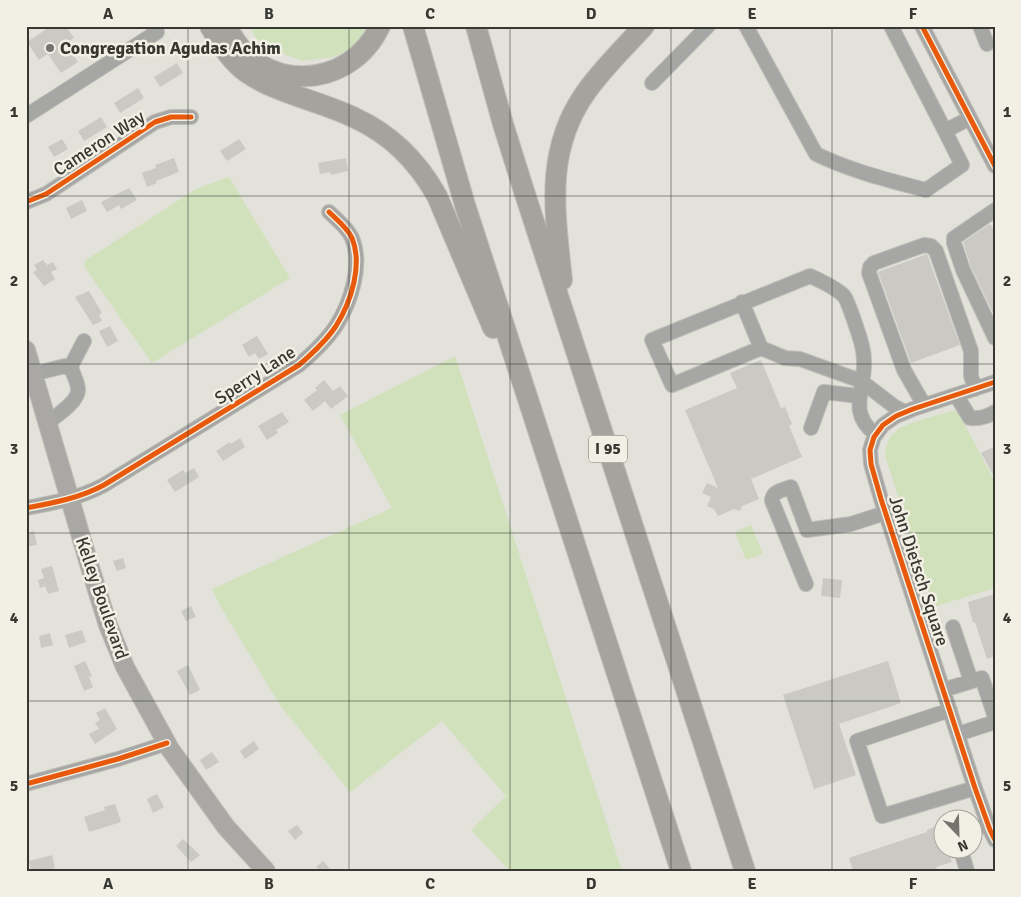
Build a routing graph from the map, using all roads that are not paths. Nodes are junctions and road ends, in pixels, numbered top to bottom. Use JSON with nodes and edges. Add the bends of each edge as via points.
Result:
{"nodes":[{"id":1,"x":153,"y":26,"type":"edge"},
{"id":2,"x":210,"y":26,"type":"edge"},
{"id":3,"x":227,"y":26,"type":"edge"},
{"id":4,"x":380,"y":26,"type":"edge"},
{"id":5,"x":414,"y":26,"type":"edge"},
{"id":6,"x":476,"y":26,"type":"edge"},
{"id":7,"x":644,"y":26,"type":"edge"},
{"id":8,"x":708,"y":26,"type":"edge"},
{"id":9,"x":746,"y":26,"type":"edge"},
{"id":10,"x":891,"y":26,"type":"edge"},
{"id":11,"x":922,"y":26,"type":"edge"},
{"id":12,"x":980,"y":26,"type":"edge"},
{"id":13,"x":987,"y":44,"type":"dead end"},
{"id":14,"x":652,"y":83,"type":"dead end"},
{"id":15,"x":26,"y":116,"type":"edge"},
{"id":16,"x":191,"y":117,"type":"dead end"},
{"id":17,"x":970,"y":118,"type":"junction"},
{"id":18,"x":945,"y":132,"type":"junction"},
{"id":19,"x":995,"y":166,"type":"edge"},
{"id":20,"x":26,"y":202,"type":"edge"},
{"id":21,"x":995,"y":210,"type":"edge"},
{"id":22,"x":329,"y":212,"type":"dead end"},
{"id":23,"x":742,"y":302,"type":"junction"},
{"id":24,"x":565,"y":317,"type":"junction"},
{"id":25,"x":995,"y":338,"type":"edge"},
{"id":26,"x":84,"y":341,"type":"dead end"},
{"id":27,"x":761,"y":348,"type":"junction"},
{"id":28,"x":26,"y":350,"type":"edge"},
{"id":29,"x":70,"y":368,"type":"junction"},
{"id":30,"x":34,"y":376,"type":"junction"},
{"id":31,"x":861,"y":381,"type":"junction"},
{"id":32,"x":995,"y":382,"type":"edge"},
{"id":33,"x":524,"y":388,"type":"junction"},
{"id":34,"x":975,"y":389,"type":"junction"},
{"id":35,"x":956,"y":395,"type":"junction"},
{"id":36,"x":859,"y":396,"type":"junction"},
{"id":37,"x":924,"y":405,"type":"junction"},
{"id":38,"x":905,"y":412,"type":"junction"},
{"id":39,"x":995,"y":412,"type":"edge"},
{"id":40,"x":48,"y":423,"type":"junction"},
{"id":41,"x":812,"y":428,"type":"dead end"},
{"id":42,"x":875,"y":434,"type":"junction"},
{"id":43,"x":70,"y":499,"type":"junction"},
{"id":44,"x":26,"y":508,"type":"edge"},
{"id":45,"x":885,"y":513,"type":"junction"},
{"id":46,"x":807,"y":530,"type":"junction"},
{"id":47,"x":787,"y":536,"type":"junction"},
{"id":48,"x":806,"y":584,"type":"dead end"},
{"id":49,"x":953,"y":626,"type":"dead end"},
{"id":50,"x":971,"y":681,"type":"junction"},
{"id":51,"x":943,"y":690,"type":"junction"},
{"id":52,"x":950,"y":710,"type":"junction"},
{"id":53,"x":995,"y":717,"type":"edge"},
{"id":54,"x":995,"y":722,"type":"edge"},
{"id":55,"x":958,"y":734,"type":"junction"},
{"id":56,"x":167,"y":743,"type":"junction"},
{"id":57,"x":26,"y":784,"type":"edge"},
{"id":58,"x":975,"y":788,"type":"junction"},
{"id":59,"x":987,"y":824,"type":"junction"},
{"id":60,"x":984,"y":825,"type":"edge"},
{"id":61,"x":995,"y":840,"type":"edge"},
{"id":62,"x":266,"y":871,"type":"edge"},
{"id":63,"x":681,"y":871,"type":"edge"},
{"id":64,"x":745,"y":871,"type":"edge"}],
"edges":[{"from":1,"to":15,"type":"street","via":[[157,32]]},
{"from":2,"to":33,"type":"highway","via":[[228,55],[247,72],[366,124],[390,140],[415,164],[437,196],[489,320]]},
{"from":3,"to":4,"type":"highway","via":[[238,46],[258,63],[270,70],[306,76],[327,73],[352,61],[368,46]]},
{"from":5,"to":33,"type":"highway","via":[[457,180]]},
{"from":6,"to":24,"type":"highway","number":"I 95","via":[[503,124]]},
{"from":7,"to":24,"type":"highway","via":[[586,92],[561,144],[555,179],[555,207]]},
{"from":8,"to":14,"type":"street"},
{"from":9,"to":18,"type":"street","via":[[816,154],[876,177],[926,190],[962,165]]},
{"from":10,"to":18,"type":"street"},
{"from":11,"to":17,"type":"street"},
{"from":12,"to":13,"type":"street"},
{"from":16,"to":20,"type":"street","name":"Cameron Way","via":[[172,117],[155,122],[46,194]]},
{"from":17,"to":18,"type":"street"},
{"from":17,"to":19,"type":"street"},
{"from":21,"to":25,"type":"street","via":[[954,238],[954,242]]},
{"from":22,"to":43,"type":"street","name":"Sperry Lane","via":[[347,229],[356,263],[347,304],[336,326],[318,348],[300,365],[104,485]]},
{"from":23,"to":27,"type":"street"},
{"from":23,"to":27,"type":"street","via":[[652,340],[672,385]]},
{"from":23,"to":31,"type":"street","via":[[810,276],[827,284],[845,297],[864,351]]},
{"from":24,"to":64,"type":"highway","number":"I 95"},
{"from":26,"to":29,"type":"street"},
{"from":27,"to":31,"type":"street"},
{"from":28,"to":30,"type":"main road","name":"Kelley Boulevard"},
{"from":29,"to":30,"type":"street","via":[[65,366]]},
{"from":29,"to":40,"type":"street","via":[[77,386],[76,396]]},
{"from":30,"to":40,"type":"main road","name":"Kelley Boulevard"},
{"from":31,"to":36,"type":"street"},
{"from":31,"to":38,"type":"street"},
{"from":32,"to":34,"type":"street"},
{"from":33,"to":63,"type":"highway"},
{"from":34,"to":35,"type":"street"},
{"from":34,"to":37,"type":"street","via":[[969,342],[936,251],[924,245],[874,263],[869,273],[904,370]]},
{"from":35,"to":37,"type":"street"},
{"from":35,"to":39,"type":"street","via":[[970,418],[977,419]]},
{"from":36,"to":41,"type":"street","via":[[824,392]]},
{"from":36,"to":42,"type":"street","via":[[862,420]]},
{"from":37,"to":38,"type":"street"},
{"from":38,"to":42,"type":"street","via":[[883,425]]},
{"from":40,"to":43,"type":"main road","name":"Kelley Boulevard"},
{"from":42,"to":45,"type":"street","name":"John Dietsch Square","via":[[870,450]]},
{"from":43,"to":44,"type":"street","name":"Sperry Lane"},
{"from":43,"to":56,"type":"main road","name":"Kelley Boulevard","via":[[108,626],[125,667]]},
{"from":45,"to":46,"type":"street","via":[[851,524]]},
{"from":45,"to":51,"type":"street","name":"John Dietsch Square"},
{"from":46,"to":47,"type":"street"},
{"from":46,"to":47,"type":"street","via":[[791,487],[776,492],[771,498]]},
{"from":47,"to":48,"type":"street"},
{"from":49,"to":50,"type":"street"},
{"from":50,"to":51,"type":"street"},
{"from":50,"to":53,"type":"street","via":[[982,678]]},
{"from":51,"to":52,"type":"street","name":"John Dietsch Square"},
{"from":52,"to":55,"type":"street","name":"John Dietsch Square"},
{"from":52,"to":58,"type":"street","via":[[857,741],[882,816]]},
{"from":54,"to":55,"type":"street"},
{"from":55,"to":58,"type":"street","name":"John Dietsch Square"},
{"from":56,"to":57,"type":"street"},
{"from":56,"to":62,"type":"main road","name":"Kelley Boulevard","via":[[226,827]]},
{"from":58,"to":59,"type":"street","name":"John Dietsch Square"},
{"from":59,"to":60,"type":"street"},
{"from":59,"to":61,"type":"street","name":"John Dietsch Square"}]}
